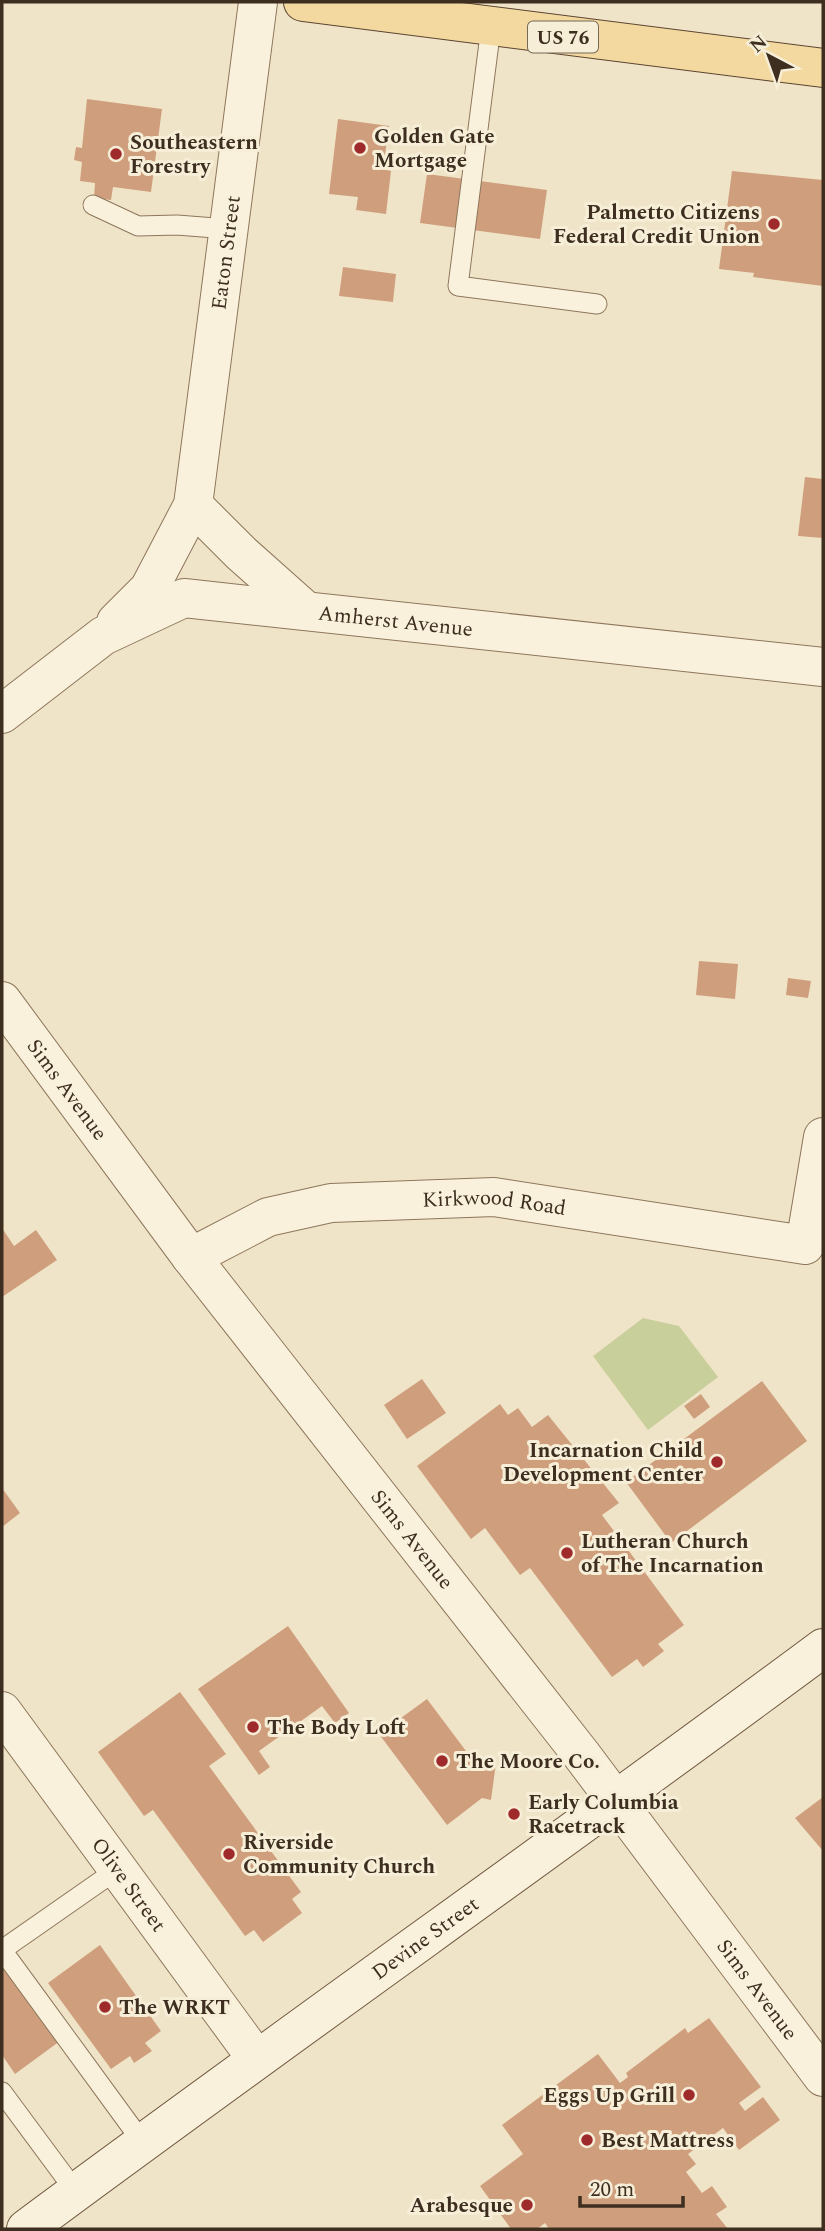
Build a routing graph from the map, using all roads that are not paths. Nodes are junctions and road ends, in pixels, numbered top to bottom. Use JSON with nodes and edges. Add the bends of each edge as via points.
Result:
{"nodes":[{"id":1,"x":258,"y":2,"type":"edge"},
{"id":2,"x":303,"y":2,"type":"edge"},
{"id":3,"x":485,"y":18,"type":"edge"},
{"id":4,"x":823,"y":68,"type":"edge"},
{"id":5,"x":93,"y":205,"type":"dead end"},
{"id":6,"x":229,"y":229,"type":"junction"},
{"id":7,"x":597,"y":304,"type":"dead end"},
{"id":8,"x":193,"y":505,"type":"junction"},
{"id":9,"x":306,"y":611,"type":"junction"},
{"id":10,"x":103,"y":636,"type":"junction"},
{"id":11,"x":823,"y":667,"type":"edge"},
{"id":12,"x":2,"y":714,"type":"edge"},
{"id":13,"x":2,"y":1001,"type":"edge"},
{"id":14,"x":823,"y":1137,"type":"edge"},
{"id":15,"x":191,"y":1256,"type":"junction"},
{"id":16,"x":823,"y":1648,"type":"edge"},
{"id":17,"x":2,"y":1711,"type":"edge"},
{"id":18,"x":617,"y":1802,"type":"junction"},
{"id":19,"x":118,"y":1869,"type":"junction"},
{"id":20,"x":2,"y":1950,"type":"edge"},
{"id":21,"x":256,"y":2057,"type":"junction"},
{"id":22,"x":823,"y":2077,"type":"edge"},
{"id":23,"x":2,"y":2092,"type":"edge"},
{"id":24,"x":143,"y":2143,"type":"junction"},
{"id":25,"x":76,"y":2192,"type":"junction"},
{"id":26,"x":26,"y":2229,"type":"edge"}],
"edges":[{"from":1,"to":6,"type":"street","name":"Eaton Street"},
{"from":2,"to":3,"type":"main road","number":"US 76"},
{"from":3,"to":4,"type":"main road","number":"US 76"},
{"from":3,"to":7,"type":"lane","via":[[457,286]]},
{"from":5,"to":6,"type":"lane","via":[[138,226]]},
{"from":6,"to":8,"type":"street","name":"Eaton Street"},
{"from":8,"to":9,"type":"street"},
{"from":8,"to":10,"type":"street","via":[[149,589]]},
{"from":9,"to":10,"type":"street","name":"Amherst Avenue","via":[[184,598]]},
{"from":9,"to":11,"type":"street","name":"Amherst Avenue"},
{"from":10,"to":12,"type":"street","name":"Amherst Avenue"},
{"from":13,"to":15,"type":"street","name":"Sims Avenue"},
{"from":14,"to":15,"type":"street","name":"Kirkwood Road","via":[[806,1245],[494,1197],[331,1203],[268,1217]]},
{"from":15,"to":18,"type":"street","name":"Sims Avenue"},
{"from":16,"to":18,"type":"street","name":"Devine Street"},
{"from":17,"to":19,"type":"street","name":"Olive Street"},
{"from":18,"to":21,"type":"street","name":"Devine Street"},
{"from":18,"to":22,"type":"street","name":"Sims Avenue"},
{"from":19,"to":20,"type":"lane"},
{"from":19,"to":21,"type":"street","name":"Olive Street"},
{"from":20,"to":24,"type":"lane"},
{"from":21,"to":24,"type":"street","name":"Devine Street"},
{"from":23,"to":25,"type":"lane"},
{"from":24,"to":25,"type":"street","name":"Devine Street"},
{"from":25,"to":26,"type":"street","name":"Devine Street"}]}
